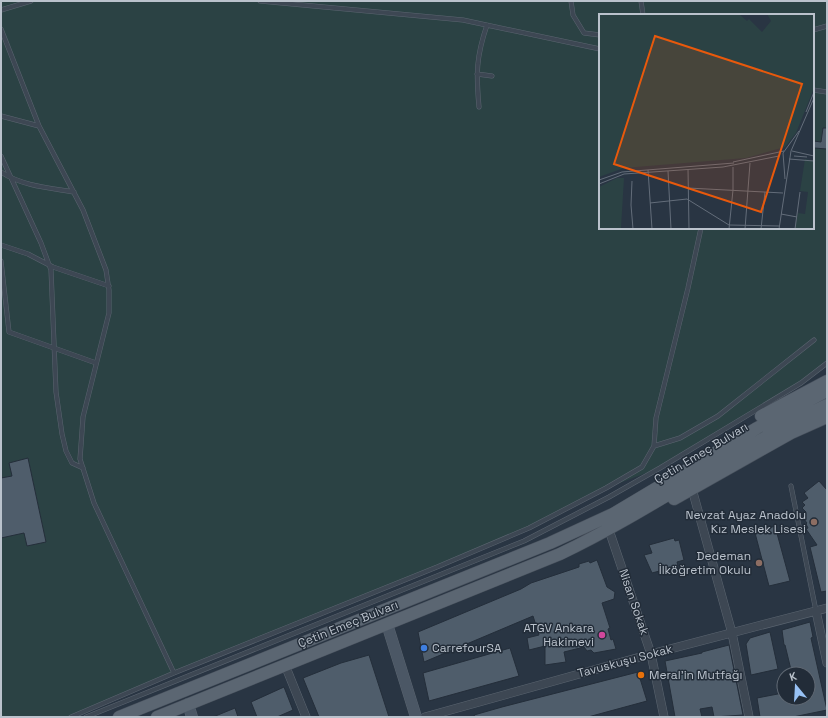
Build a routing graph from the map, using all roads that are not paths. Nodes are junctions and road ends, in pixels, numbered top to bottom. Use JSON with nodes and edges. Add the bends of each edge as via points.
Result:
{"nodes":[{"id":1,"x":31,"y":1,"type":"edge"},
{"id":2,"x":260,"y":1,"type":"edge"},
{"id":3,"x":571,"y":1,"type":"edge"},
{"id":4,"x":641,"y":1,"type":"edge"},
{"id":5,"x":1,"y":10,"type":"edge"},
{"id":6,"x":643,"y":14,"type":"edge"},
{"id":7,"x":487,"y":25,"type":"junction"},
{"id":8,"x":827,"y":26,"type":"edge"},
{"id":9,"x":1,"y":29,"type":"edge"},
{"id":10,"x":814,"y":30,"type":"edge"},
{"id":11,"x":599,"y":35,"type":"edge"},
{"id":12,"x":599,"y":49,"type":"edge"},
{"id":13,"x":477,"y":74,"type":"junction"},
{"id":14,"x":492,"y":76,"type":"dead end"},
{"id":15,"x":814,"y":90,"type":"edge"},
{"id":16,"x":827,"y":92,"type":"edge"},
{"id":17,"x":479,"y":100,"type":"junction"},
{"id":18,"x":485,"y":101,"type":"dead end"},
{"id":19,"x":479,"y":107,"type":"dead end"},
{"id":20,"x":1,"y":116,"type":"edge"},
{"id":21,"x":39,"y":126,"type":"junction"},
{"id":22,"x":1,"y":156,"type":"edge"},
{"id":23,"x":1,"y":172,"type":"edge"},
{"id":24,"x":12,"y":179,"type":"junction"},
{"id":25,"x":74,"y":192,"type":"junction"},
{"id":26,"x":701,"y":229,"type":"edge"},
{"id":27,"x":1,"y":245,"type":"edge"},
{"id":28,"x":1,"y":262,"type":"edge"},
{"id":29,"x":48,"y":264,"type":"junction"},
{"id":30,"x":109,"y":286,"type":"junction"},
{"id":31,"x":814,"y":340,"type":"dead end"},
{"id":32,"x":53,"y":348,"type":"junction"},
{"id":33,"x":96,"y":363,"type":"junction"},
{"id":34,"x":827,"y":363,"type":"edge"},
{"id":35,"x":827,"y":381,"type":"edge"},
{"id":36,"x":823,"y":393,"type":"dead end"},
{"id":37,"x":827,"y":405,"type":"edge"},
{"id":38,"x":827,"y":417,"type":"edge"},
{"id":39,"x":654,"y":446,"type":"junction"},
{"id":40,"x":83,"y":469,"type":"junction"},
{"id":41,"x":791,"y":486,"type":"dead end"},
{"id":42,"x":692,"y":489,"type":"junction"},
{"id":43,"x":578,"y":530,"type":"junction"},
{"id":44,"x":611,"y":536,"type":"junction"},
{"id":45,"x":592,"y":538,"type":"junction"},
{"id":46,"x":827,"y":608,"type":"edge"},
{"id":47,"x":816,"y":611,"type":"junction"},
{"id":48,"x":387,"y":624,"type":"junction"},
{"id":49,"x":732,"y":633,"type":"junction"},
{"id":50,"x":651,"y":654,"type":"junction"},
{"id":51,"x":827,"y":663,"type":"edge"},
{"id":52,"x":285,"y":665,"type":"junction"},
{"id":53,"x":174,"y":673,"type":"junction"},
{"id":54,"x":183,"y":691,"type":"junction"},
{"id":55,"x":188,"y":704,"type":"junction"},
{"id":56,"x":71,"y":717,"type":"edge"},
{"id":57,"x":86,"y":717,"type":"edge"},
{"id":58,"x":119,"y":717,"type":"edge"},
{"id":59,"x":157,"y":717,"type":"edge"},
{"id":60,"x":192,"y":717,"type":"edge"},
{"id":61,"x":306,"y":717,"type":"edge"},
{"id":62,"x":416,"y":717,"type":"edge"},
{"id":63,"x":425,"y":717,"type":"edge"},
{"id":64,"x":664,"y":717,"type":"edge"},
{"id":65,"x":749,"y":717,"type":"edge"}],
"edges":[{"from":1,"to":5,"type":"lane"},
{"from":2,"to":7,"type":"lane","via":[[463,20]]},
{"from":3,"to":11,"type":"lane","via":[[573,15],[584,33]]},
{"from":4,"to":6,"type":"lane"},
{"from":7,"to":12,"type":"lane"},
{"from":7,"to":13,"type":"lane","via":[[479,52]]},
{"from":8,"to":10,"type":"lane"},
{"from":9,"to":21,"type":"lane"},
{"from":13,"to":14,"type":"lane"},
{"from":13,"to":17,"type":"lane"},
{"from":15,"to":16,"type":"lane"},
{"from":17,"to":18,"type":"lane"},
{"from":17,"to":19,"type":"lane"},
{"from":20,"to":21,"type":"lane"},
{"from":21,"to":25,"type":"lane"},
{"from":22,"to":24,"type":"lane"},
{"from":23,"to":24,"type":"lane"},
{"from":24,"to":25,"type":"lane"},
{"from":24,"to":29,"type":"lane","via":[[41,242]]},
{"from":25,"to":30,"type":"lane","via":[[106,270]]},
{"from":26,"to":39,"type":"lane","via":[[656,418]]},
{"from":27,"to":29,"type":"lane"},
{"from":28,"to":32,"type":"lane","via":[[9,332]]},
{"from":29,"to":30,"type":"lane"},
{"from":29,"to":32,"type":"lane","via":[[51,270]]},
{"from":30,"to":33,"type":"lane","via":[[109,313]]},
{"from":31,"to":39,"type":"lane","via":[[718,416],[680,438]]},
{"from":32,"to":33,"type":"lane"},
{"from":32,"to":40,"type":"lane","via":[[56,392],[66,451],[72,463]]},
{"from":33,"to":40,"type":"lane","via":[[83,417],[80,459]]},
{"from":34,"to":57,"type":"lane","via":[[802,383],[660,468],[524,541]]},
{"from":35,"to":43,"type":"main road","name":"Çetin Emeç Bulvarı","via":[[755,420]]},
{"from":36,"to":43,"type":"main road","name":"Çetin Emeç Bulvarı","via":[[757,428],[613,514]]},
{"from":37,"to":45,"type":"main road","name":"Çetin Emeç Bulvarı","via":[[721,462]]},
{"from":38,"to":42,"type":"main road","name":"Çetin Emeç Bulvarı","via":[[791,433]]},
{"from":39,"to":53,"type":"lane","via":[[642,467],[529,528]]},
{"from":40,"to":53,"type":"lane","via":[[94,503]]},
{"from":41,"to":47,"type":"lane"},
{"from":42,"to":44,"type":"main road","name":"Çetin Emeç Bulvarı"},
{"from":42,"to":49,"type":"street"},
{"from":43,"to":54,"type":"main road","name":"Çetin Emeç Bulvarı"},
{"from":44,"to":45,"type":"main road","name":"Çetin Emeç Bulvarı"},
{"from":44,"to":50,"type":"street","name":"Nisan Sokak"},
{"from":45,"to":48,"type":"main road","name":"Çetin Emeç Bulvarı","via":[[560,554]]},
{"from":46,"to":47,"type":"street","name":"Tavuskuşu Sokak"},
{"from":47,"to":49,"type":"street","name":"Tavuskuşu Sokak"},
{"from":47,"to":51,"type":"street"},
{"from":48,"to":52,"type":"main road","name":"Çetin Emeç Bulvarı"},
{"from":48,"to":62,"type":"street"},
{"from":49,"to":50,"type":"street","name":"Tavuskuşu Sokak"},
{"from":49,"to":65,"type":"street"},
{"from":50,"to":63,"type":"street","name":"Tavuskuşu Sokak"},
{"from":50,"to":64,"type":"street","name":"Nisan Sokak"},
{"from":52,"to":55,"type":"main road","name":"Çetin Emeç Bulvarı"},
{"from":52,"to":61,"type":"street"},
{"from":53,"to":56,"type":"lane"},
{"from":54,"to":55,"type":"main road"},
{"from":54,"to":58,"type":"main road","name":"Çetin Emeç Bulvarı"},
{"from":55,"to":59,"type":"main road","name":"Çetin Emeç Bulvarı"},
{"from":55,"to":60,"type":"street"}]}
